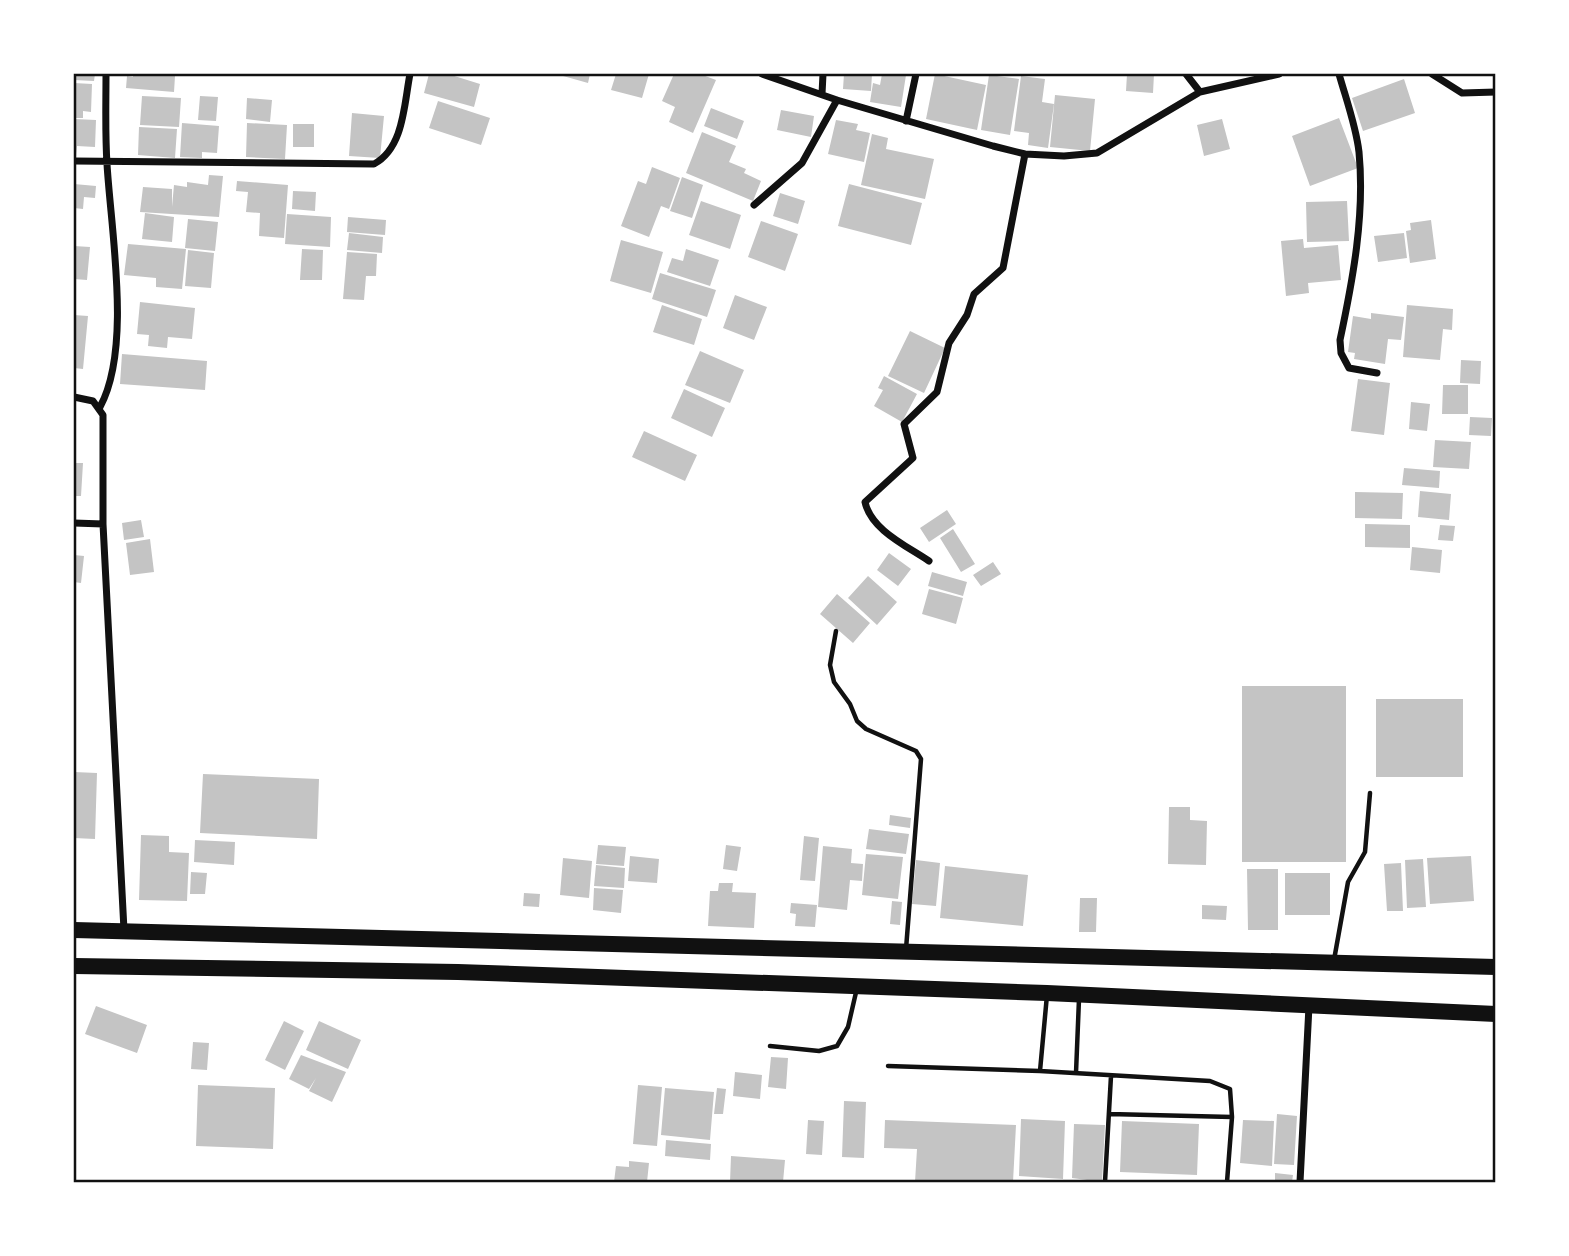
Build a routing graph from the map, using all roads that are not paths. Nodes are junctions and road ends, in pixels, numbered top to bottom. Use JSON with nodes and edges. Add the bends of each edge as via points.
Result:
{"nodes":[{"id":1,"x":106,"y":74,"type":"edge"},
{"id":2,"x":411,"y":74,"type":"edge"},
{"id":3,"x":762,"y":74,"type":"edge"},
{"id":4,"x":823,"y":74,"type":"edge"},
{"id":5,"x":916,"y":74,"type":"edge"},
{"id":6,"x":1186,"y":74,"type":"edge"},
{"id":7,"x":1279,"y":74,"type":"edge"},
{"id":8,"x":1339,"y":74,"type":"edge"},
{"id":9,"x":1432,"y":74,"type":"edge"},
{"id":10,"x":1200,"y":92,"type":"junction"},
{"id":11,"x":1496,"y":92,"type":"edge"},
{"id":12,"x":822,"y":94,"type":"junction"},
{"id":13,"x":837,"y":100,"type":"junction"},
{"id":14,"x":906,"y":121,"type":"junction"},
{"id":15,"x":1025,"y":154,"type":"junction"},
{"id":16,"x":74,"y":161,"type":"edge"},
{"id":17,"x":106,"y":161,"type":"junction"},
{"id":18,"x":754,"y":205,"type":"dead end"},
{"id":19,"x":1377,"y":373,"type":"dead end"},
{"id":20,"x":74,"y":397,"type":"edge"},
{"id":21,"x":100,"y":407,"type":"junction"},
{"id":22,"x":74,"y":523,"type":"edge"},
{"id":23,"x":103,"y":524,"type":"junction"},
{"id":24,"x":929,"y":561,"type":"dead end"},
{"id":25,"x":836,"y":631,"type":"dead end"},
{"id":26,"x":1370,"y":793,"type":"dead end"},
{"id":27,"x":74,"y":930,"type":"edge"},
{"id":28,"x":124,"y":930,"type":"junction"},
{"id":29,"x":906,"y":953,"type":"junction"},
{"id":30,"x":1334,"y":963,"type":"junction"},
{"id":31,"x":74,"y":966,"type":"edge"},
{"id":32,"x":1496,"y":967,"type":"edge"},
{"id":33,"x":858,"y":987,"type":"junction"},
{"id":34,"x":1047,"y":993,"type":"junction"},
{"id":35,"x":1079,"y":995,"type":"junction"},
{"id":36,"x":1309,"y":1006,"type":"junction"},
{"id":37,"x":1496,"y":1014,"type":"edge"},
{"id":38,"x":770,"y":1046,"type":"dead end"},
{"id":39,"x":888,"y":1066,"type":"dead end"},
{"id":40,"x":1040,"y":1072,"type":"junction"},
{"id":41,"x":1076,"y":1073,"type":"junction"},
{"id":42,"x":1111,"y":1076,"type":"junction"},
{"id":43,"x":1109,"y":1114,"type":"junction"},
{"id":44,"x":1232,"y":1117,"type":"junction"},
{"id":45,"x":1105,"y":1182,"type":"edge"},
{"id":46,"x":1227,"y":1182,"type":"edge"},
{"id":47,"x":1300,"y":1182,"type":"edge"}],
"edges":[{"from":1,"to":17,"type":"street"},
{"from":2,"to":17,"type":"street","via":[[394,146],[386,158],[374,164]]},
{"from":3,"to":12,"type":"street"},
{"from":4,"to":12,"type":"street"},
{"from":5,"to":14,"type":"street"},
{"from":6,"to":10,"type":"street"},
{"from":7,"to":10,"type":"street"},
{"from":8,"to":19,"type":"street","via":[[1359,149],[1360,176],[1357,247],[1341,353],[1349,368]]},
{"from":9,"to":11,"type":"street","via":[[1462,93]]},
{"from":10,"to":15,"type":"street","via":[[1097,153]]},
{"from":12,"to":13,"type":"street"},
{"from":13,"to":14,"type":"street"},
{"from":13,"to":18,"type":"street","via":[[802,163]]},
{"from":14,"to":15,"type":"street"},
{"from":15,"to":24,"type":"street","via":[[1003,268],[974,294],[949,343],[937,392],[904,424],[913,458],[865,502],[880,528]]},
{"from":16,"to":17,"type":"street"},
{"from":17,"to":21,"type":"street","via":[[117,310],[110,386]]},
{"from":20,"to":21,"type":"street"},
{"from":21,"to":23,"type":"street"},
{"from":22,"to":23,"type":"street"},
{"from":23,"to":28,"type":"street"},
{"from":25,"to":29,"type":"lane","via":[[830,665],[834,682],[857,721],[916,751],[921,759]]},
{"from":26,"to":30,"type":"lane","via":[[1365,852],[1348,882]]},
{"from":27,"to":28,"type":"highway"},
{"from":28,"to":29,"type":"highway"},
{"from":29,"to":30,"type":"highway"},
{"from":30,"to":32,"type":"highway"},
{"from":31,"to":33,"type":"highway","via":[[458,972]]},
{"from":33,"to":34,"type":"highway"},
{"from":33,"to":38,"type":"lane","via":[[848,1027],[837,1046],[819,1051]]},
{"from":34,"to":35,"type":"highway"},
{"from":34,"to":40,"type":"lane"},
{"from":35,"to":36,"type":"highway"},
{"from":35,"to":41,"type":"lane"},
{"from":36,"to":37,"type":"highway"},
{"from":36,"to":47,"type":"street"},
{"from":39,"to":40,"type":"lane"},
{"from":40,"to":41,"type":"lane"},
{"from":41,"to":42,"type":"lane"},
{"from":42,"to":43,"type":"lane"},
{"from":42,"to":44,"type":"lane","via":[[1222,1084],[1233,1096]]},
{"from":43,"to":44,"type":"lane"},
{"from":43,"to":45,"type":"lane"},
{"from":44,"to":46,"type":"lane"}]}
